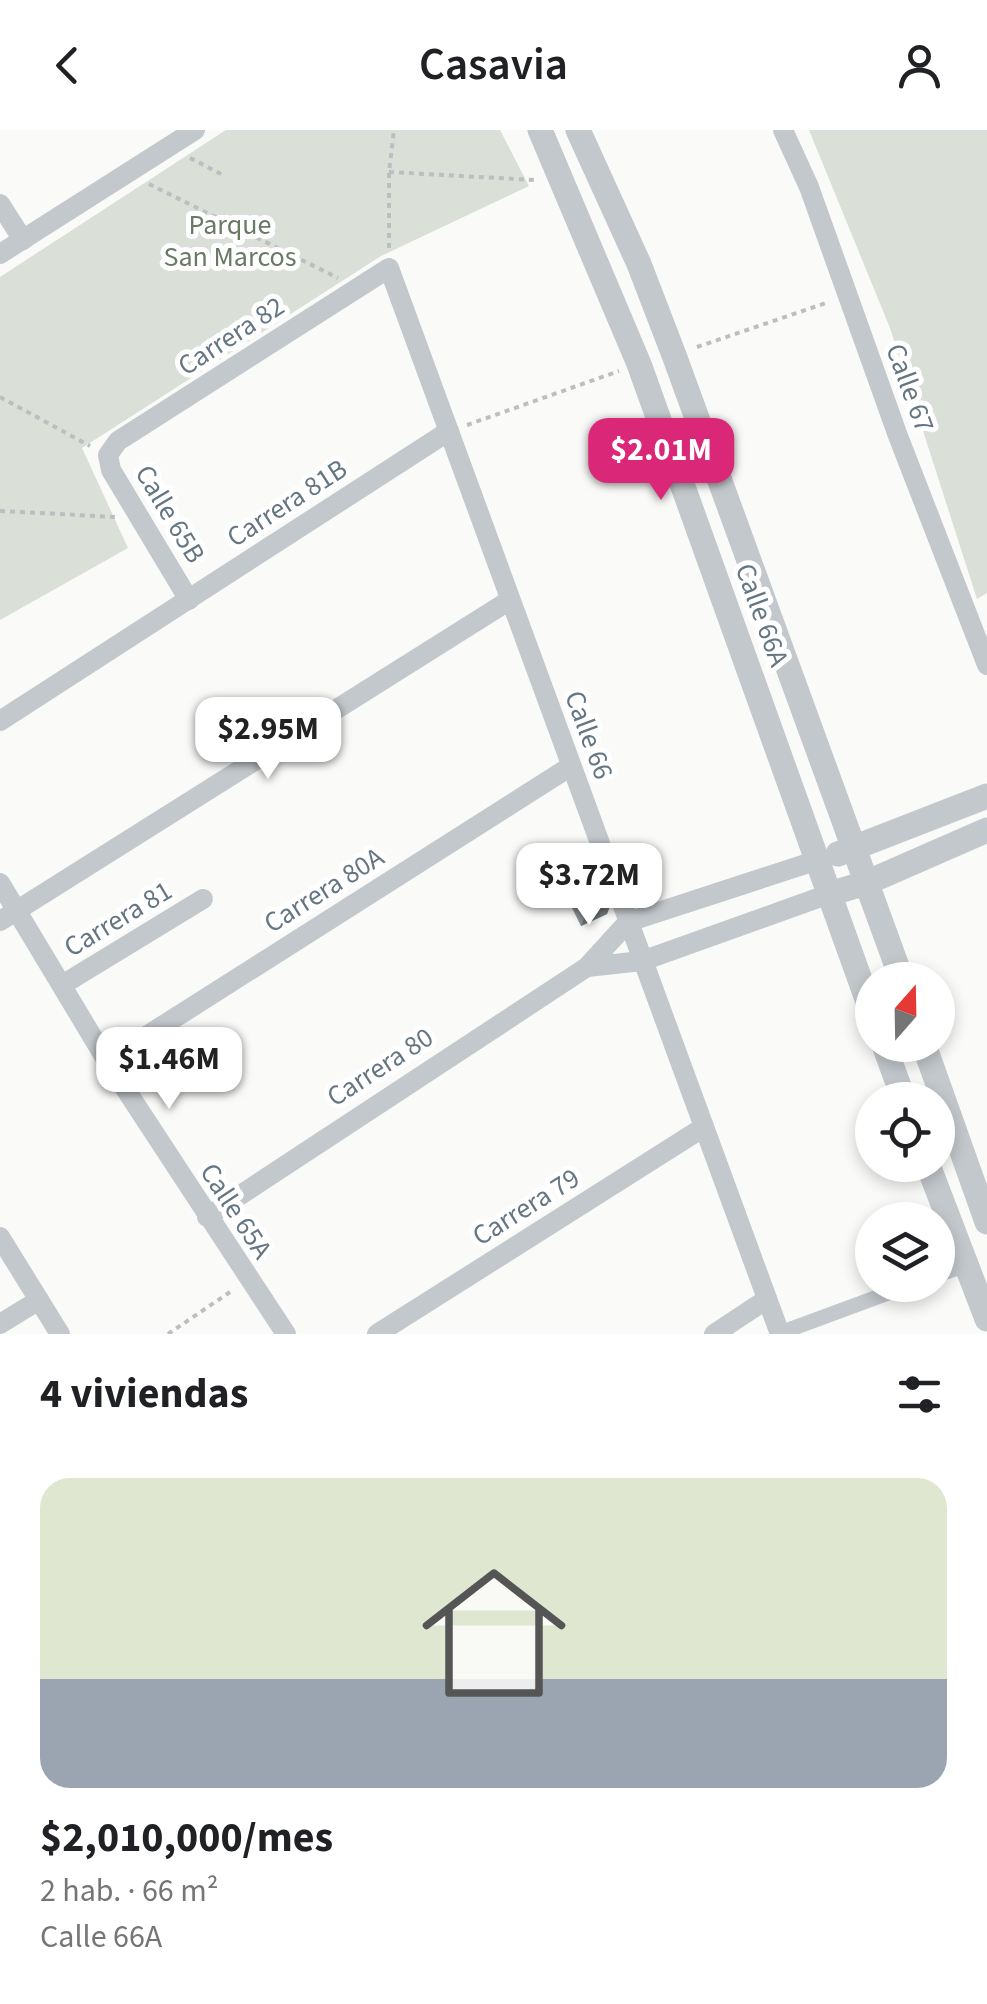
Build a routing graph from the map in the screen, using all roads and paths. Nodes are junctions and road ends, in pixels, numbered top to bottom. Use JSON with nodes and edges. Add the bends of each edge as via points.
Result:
{"nodes":[{"id":1,"x":194,"y":130,"type":"edge"},
{"id":2,"x":394,"y":130,"type":"edge"},
{"id":3,"x":540,"y":130,"type":"edge"},
{"id":4,"x":578,"y":130,"type":"edge"},
{"id":5,"x":783,"y":130,"type":"edge"},
{"id":6,"x":163,"y":138,"type":"edge"},
{"id":7,"x":388,"y":172,"type":"junction"},
{"id":8,"x":127,"y":173,"type":"junction"},
{"id":9,"x":223,"y":175,"type":"dead end"},
{"id":10,"x":550,"y":181,"type":"dead end"},
{"id":11,"x":0,"y":204,"type":"edge"},
{"id":12,"x":23,"y":240,"type":"junction"},
{"id":13,"x":0,"y":254,"type":"edge"},
{"id":14,"x":389,"y":268,"type":"junction"},
{"id":15,"x":358,"y":288,"type":"junction"},
{"id":16,"x":847,"y":296,"type":"junction"},
{"id":17,"x":688,"y":350,"type":"dead end"},
{"id":18,"x":623,"y":370,"type":"dead end"},
{"id":19,"x":0,"y":398,"type":"edge"},
{"id":20,"x":449,"y":431,"type":"junction"},
{"id":21,"x":108,"y":455,"type":"junction"},
{"id":22,"x":0,"y":510,"type":"edge"},
{"id":23,"x":141,"y":519,"type":"junction"},
{"id":24,"x":189,"y":600,"type":"junction"},
{"id":25,"x":510,"y":600,"type":"junction"},
{"id":26,"x":987,"y":610,"type":"edge"},
{"id":27,"x":968,"y":622,"type":"junction"},
{"id":28,"x":987,"y":665,"type":"edge"},
{"id":29,"x":0,"y":721,"type":"edge"},
{"id":30,"x":571,"y":766,"type":"junction"},
{"id":31,"x":987,"y":796,"type":"edge"},
{"id":32,"x":987,"y":830,"type":"edge"},
{"id":33,"x":854,"y":849,"type":"junction"},
{"id":34,"x":818,"y":860,"type":"junction"},
{"id":35,"x":866,"y":882,"type":"junction"},
{"id":36,"x":0,"y":883,"type":"edge"},
{"id":37,"x":830,"y":894,"type":"junction"},
{"id":38,"x":203,"y":899,"type":"dead end"},
{"id":39,"x":9,"y":916,"type":"edge"},
{"id":40,"x":628,"y":922,"type":"junction"},
{"id":41,"x":642,"y":962,"type":"junction"},
{"id":42,"x":895,"y":962,"type":"edge"},
{"id":43,"x":855,"y":964,"type":"edge"},
{"id":44,"x":587,"y":967,"type":"junction"},
{"id":45,"x":62,"y":985,"type":"junction"},
{"id":46,"x":107,"y":1061,"type":"junction"},
{"id":47,"x":930,"y":1062,"type":"edge"},
{"id":48,"x":704,"y":1127,"type":"junction"},
{"id":49,"x":934,"y":1182,"type":"edge"},
{"id":50,"x":206,"y":1217,"type":"junction"},
{"id":51,"x":987,"y":1222,"type":"edge"},
{"id":52,"x":0,"y":1237,"type":"edge"},
{"id":53,"x":966,"y":1265,"type":"junction"},
{"id":54,"x":955,"y":1269,"type":"edge"},
{"id":55,"x":248,"y":1280,"type":"junction"},
{"id":56,"x":766,"y":1299,"type":"junction"},
{"id":57,"x":39,"y":1300,"type":"junction"},
{"id":58,"x":865,"y":1302,"type":"edge"},
{"id":59,"x":987,"y":1318,"type":"edge"},
{"id":60,"x":0,"y":1324,"type":"edge"},
{"id":61,"x":60,"y":1334,"type":"edge"},
{"id":62,"x":168,"y":1334,"type":"edge"},
{"id":63,"x":286,"y":1334,"type":"edge"},
{"id":64,"x":377,"y":1334,"type":"edge"},
{"id":65,"x":714,"y":1334,"type":"edge"},
{"id":66,"x":780,"y":1334,"type":"edge"}],
"edges":[{"from":1,"to":6,"type":"street"},
{"from":2,"to":7,"type":"path"},
{"from":3,"to":34,"type":"street","name":"Calle 66A","via":[[639,364]]},
{"from":4,"to":33,"type":"street","name":"Calle 66A","via":[[674,355]]},
{"from":5,"to":16,"type":"street","name":"Calle 67"},
{"from":6,"to":8,"type":"street"},
{"from":6,"to":9,"type":"path"},
{"from":7,"to":10,"type":"path"},
{"from":7,"to":14,"type":"path"},
{"from":8,"to":12,"type":"street"},
{"from":8,"to":15,"type":"path"},
{"from":11,"to":12,"type":"street"},
{"from":12,"to":13,"type":"street"},
{"from":14,"to":15,"type":"street","name":"Carrera 82"},
{"from":14,"to":20,"type":"street","name":"Calle 66"},
{"from":15,"to":21,"type":"street","name":"Carrera 82","via":[[118,440]]},
{"from":16,"to":17,"type":"path"},
{"from":16,"to":27,"type":"street","name":"Calle 67"},
{"from":18,"to":20,"type":"path"},
{"from":19,"to":21,"type":"path"},
{"from":20,"to":24,"type":"street","name":"Carrera 81B"},
{"from":20,"to":25,"type":"street","name":"Calle 66"},
{"from":21,"to":23,"type":"street","name":"Calle 65B"},
{"from":22,"to":23,"type":"path"},
{"from":23,"to":24,"type":"street","name":"Calle 65B"},
{"from":24,"to":29,"type":"street","name":"Carrera 81B"},
{"from":25,"to":30,"type":"street","name":"Calle 66"},
{"from":25,"to":39,"type":"street"},
{"from":26,"to":27,"type":"street"},
{"from":27,"to":28,"type":"street","name":"Calle 67"},
{"from":30,"to":40,"type":"street","name":"Calle 66"},
{"from":30,"to":46,"type":"street","name":"Carrera 80A"},
{"from":31,"to":33,"type":"street","name":"Carrera 80"},
{"from":32,"to":35,"type":"street","name":"Carrera 80"},
{"from":33,"to":34,"type":"street","name":"Carrera 80"},
{"from":33,"to":35,"type":"street","name":"Calle 66A"},
{"from":34,"to":37,"type":"street","name":"Calle 66A"},
{"from":34,"to":40,"type":"street","name":"Carrera 80"},
{"from":35,"to":37,"type":"street","name":"Carrera 80"},
{"from":35,"to":42,"type":"street","name":"Calle 66A"},
{"from":36,"to":39,"type":"street"},
{"from":37,"to":41,"type":"street","name":"Carrera 80"},
{"from":37,"to":43,"type":"street","name":"Calle 66A"},
{"from":38,"to":45,"type":"street","name":"Carrera 81"},
{"from":39,"to":45,"type":"street","name":"Calle 65A"},
{"from":40,"to":41,"type":"street","name":"Calle 66"},
{"from":40,"to":44,"type":"street","name":"Carrera 80"},
{"from":41,"to":44,"type":"street","name":"Carrera 80"},
{"from":41,"to":48,"type":"street","name":"Calle 66"},
{"from":44,"to":50,"type":"street","name":"Carrera 80"},
{"from":45,"to":46,"type":"street","name":"Calle 65A"},
{"from":46,"to":50,"type":"street","name":"Calle 65A"},
{"from":47,"to":51,"type":"street"},
{"from":48,"to":56,"type":"street","name":"Calle 66"},
{"from":48,"to":64,"type":"street","name":"Carrera 79"},
{"from":49,"to":53,"type":"street"},
{"from":50,"to":55,"type":"street","name":"Calle 65A"},
{"from":52,"to":57,"type":"street"},
{"from":53,"to":54,"type":"street"},
{"from":53,"to":59,"type":"street"},
{"from":55,"to":62,"type":"path"},
{"from":55,"to":63,"type":"street","name":"Calle 65A"},
{"from":56,"to":65,"type":"street"},
{"from":56,"to":66,"type":"street","name":"Calle 66"},
{"from":57,"to":60,"type":"street"},
{"from":57,"to":61,"type":"street"},
{"from":58,"to":66,"type":"street"}]}
